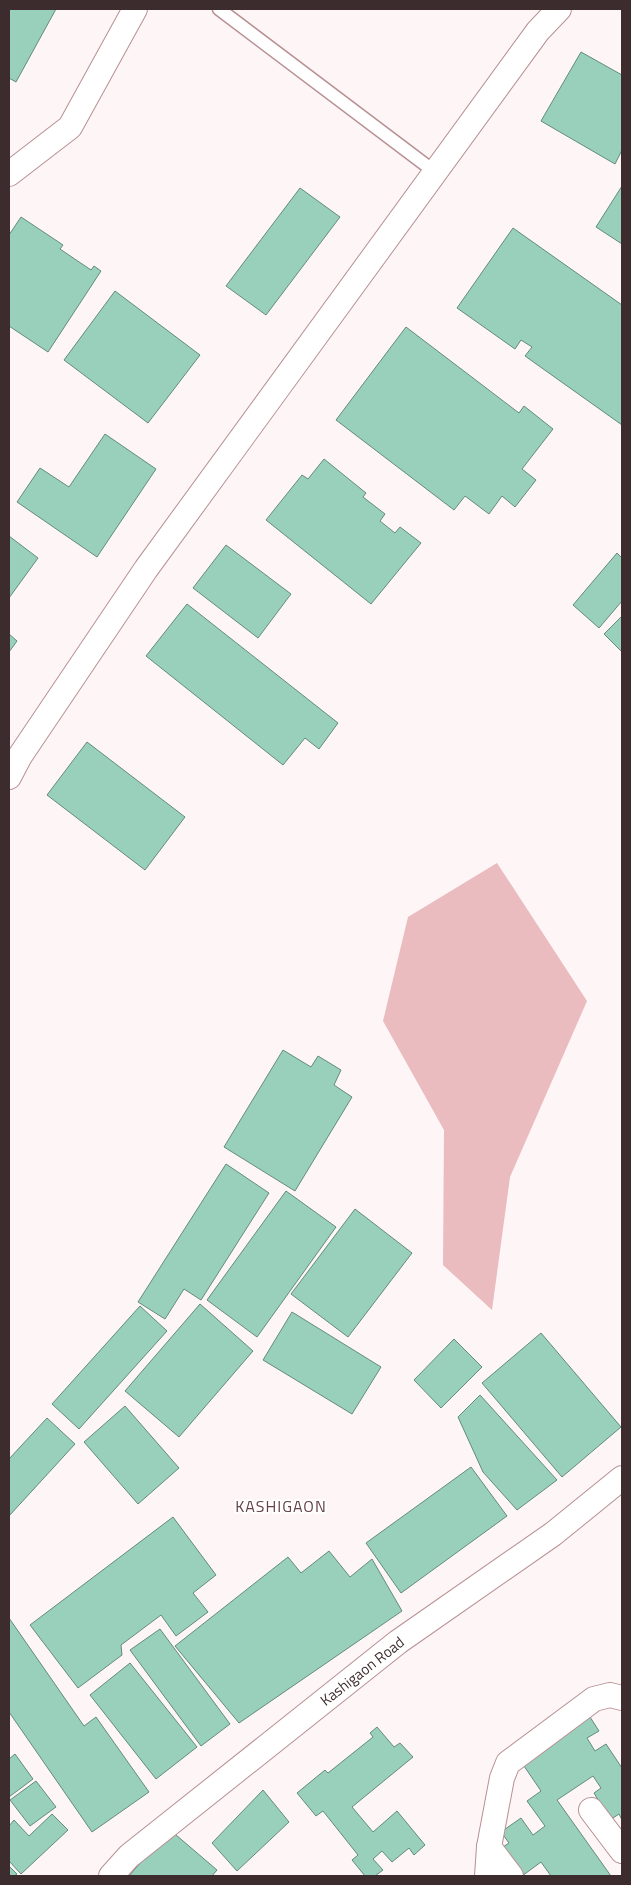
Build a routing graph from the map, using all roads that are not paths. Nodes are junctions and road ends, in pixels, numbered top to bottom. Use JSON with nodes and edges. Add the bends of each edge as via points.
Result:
{"nodes":[{"id":1,"x":135,"y":9,"type":"edge"},
{"id":2,"x":219,"y":9,"type":"edge"},
{"id":3,"x":559,"y":9,"type":"edge"},
{"id":4,"x":435,"y":172,"type":"junction"},
{"id":5,"x":9,"y":174,"type":"edge"},
{"id":6,"x":14,"y":760,"type":"edge"},
{"id":7,"x":9,"y":777,"type":"edge"},
{"id":8,"x":622,"y":1478,"type":"edge"},
{"id":9,"x":622,"y":1698,"type":"edge"},
{"id":10,"x":591,"y":1810,"type":"dead end"},
{"id":11,"x":489,"y":1847,"type":"junction"},
{"id":12,"x":622,"y":1851,"type":"edge"},
{"id":13,"x":111,"y":1876,"type":"edge"},
{"id":14,"x":487,"y":1876,"type":"edge"},
{"id":15,"x":511,"y":1876,"type":"edge"}],
"edges":[{"from":1,"to":5,"type":"street","via":[[70,127]]},
{"from":2,"to":4,"type":"lane"},
{"from":3,"to":4,"type":"street","via":[[538,31]]},
{"from":4,"to":6,"type":"street","via":[[146,569]]},
{"from":6,"to":7,"type":"street"},
{"from":8,"to":13,"type":"street","name":"Kashigaon Road","via":[[553,1534],[398,1642],[129,1856]]},
{"from":9,"to":11,"type":"street","via":[[610,1695],[594,1699],[508,1763],[502,1778]]},
{"from":10,"to":12,"type":"street"},
{"from":11,"to":14,"type":"street"},
{"from":11,"to":15,"type":"street"}]}
